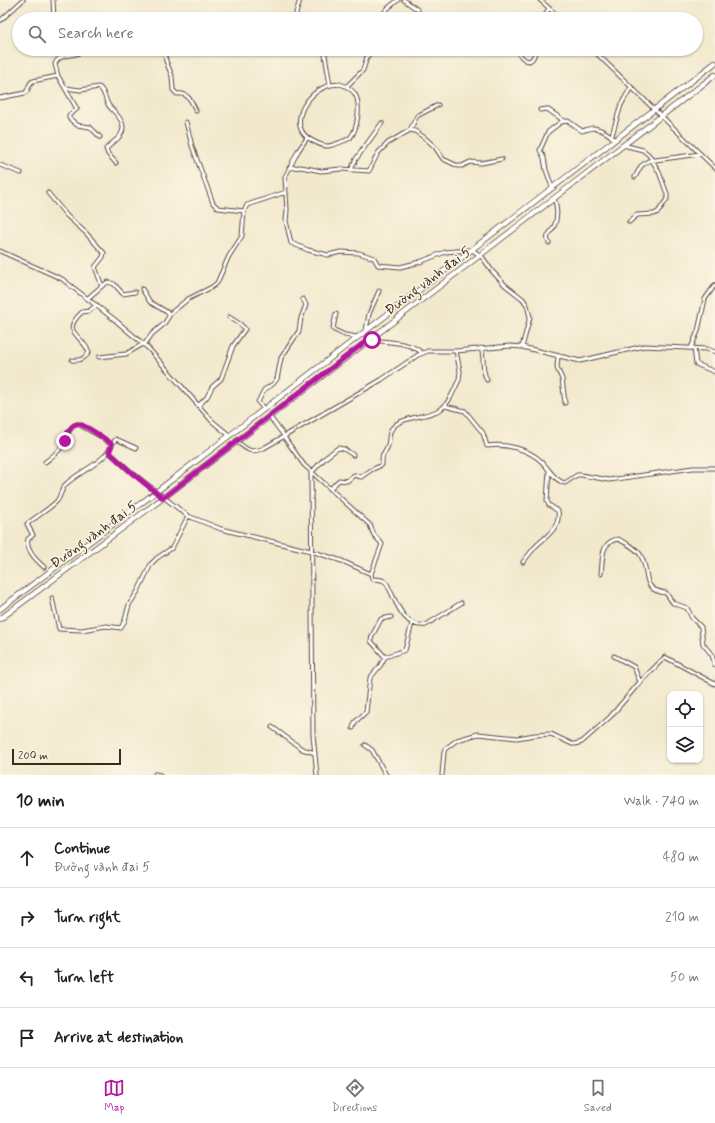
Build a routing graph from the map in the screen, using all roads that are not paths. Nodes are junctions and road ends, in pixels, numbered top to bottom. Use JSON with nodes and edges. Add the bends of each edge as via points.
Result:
{"nodes":[{"id":1,"x":23,"y":0,"type":"edge"},
{"id":2,"x":53,"y":0,"type":"edge"},
{"id":3,"x":300,"y":0,"type":"edge"},
{"id":4,"x":398,"y":0,"type":"edge"},
{"id":5,"x":404,"y":0,"type":"edge"},
{"id":6,"x":541,"y":0,"type":"edge"},
{"id":7,"x":549,"y":8,"type":"junction"},
{"id":8,"x":418,"y":10,"type":"dead end"},
{"id":9,"x":54,"y":12,"type":"edge"},
{"id":10,"x":296,"y":12,"type":"edge"},
{"id":11,"x":385,"y":12,"type":"edge"},
{"id":12,"x":547,"y":12,"type":"edge"},
{"id":13,"x":553,"y":12,"type":"edge"},
{"id":14,"x":0,"y":21,"type":"edge"},
{"id":15,"x":63,"y":56,"type":"edge"},
{"id":16,"x":165,"y":56,"type":"edge"},
{"id":17,"x":325,"y":56,"type":"edge"},
{"id":18,"x":368,"y":56,"type":"edge"},
{"id":19,"x":521,"y":56,"type":"edge"},
{"id":20,"x":534,"y":56,"type":"edge"},
{"id":21,"x":599,"y":56,"type":"edge"},
{"id":22,"x":715,"y":63,"type":"edge"},
{"id":23,"x":715,"y":75,"type":"edge"},
{"id":24,"x":58,"y":76,"type":"junction"},
{"id":25,"x":330,"y":85,"type":"junction"},
{"id":26,"x":347,"y":86,"type":"junction"},
{"id":27,"x":631,"y":87,"type":"junction"},
{"id":28,"x":66,"y":88,"type":"junction"},
{"id":29,"x":0,"y":98,"type":"edge"},
{"id":30,"x":438,"y":106,"type":"dead end"},
{"id":31,"x":540,"y":110,"type":"dead end"},
{"id":32,"x":654,"y":110,"type":"junction"},
{"id":33,"x":196,"y":111,"type":"dead end"},
{"id":34,"x":661,"y":117,"type":"junction"},
{"id":35,"x":563,"y":120,"type":"junction"},
{"id":36,"x":186,"y":122,"type":"dead end"},
{"id":37,"x":382,"y":124,"type":"dead end"},
{"id":38,"x":410,"y":130,"type":"junction"},
{"id":39,"x":100,"y":137,"type":"dead end"},
{"id":40,"x":307,"y":138,"type":"junction"},
{"id":41,"x":613,"y":138,"type":"junction"},
{"id":42,"x":623,"y":145,"type":"junction"},
{"id":43,"x":700,"y":154,"type":"junction"},
{"id":44,"x":502,"y":159,"type":"dead end"},
{"id":45,"x":652,"y":160,"type":"junction"},
{"id":46,"x":116,"y":163,"type":"dead end"},
{"id":47,"x":0,"y":165,"type":"edge"},
{"id":48,"x":289,"y":168,"type":"junction"},
{"id":49,"x":715,"y":168,"type":"edge"},
{"id":50,"x":351,"y":170,"type":"junction"},
{"id":51,"x":21,"y":173,"type":"dead end"},
{"id":52,"x":635,"y":177,"type":"dead end"},
{"id":53,"x":552,"y":187,"type":"junction"},
{"id":54,"x":286,"y":192,"type":"junction"},
{"id":55,"x":48,"y":193,"type":"dead end"},
{"id":56,"x":554,"y":198,"type":"junction"},
{"id":57,"x":244,"y":211,"type":"junction"},
{"id":58,"x":629,"y":222,"type":"dead end"},
{"id":59,"x":549,"y":243,"type":"dead end"},
{"id":60,"x":470,"y":250,"type":"junction"},
{"id":61,"x":0,"y":251,"type":"edge"},
{"id":62,"x":479,"y":255,"type":"junction"},
{"id":63,"x":715,"y":285,"type":"edge"},
{"id":64,"x":102,"y":286,"type":"junction"},
{"id":65,"x":142,"y":289,"type":"dead end"},
{"id":66,"x":379,"y":291,"type":"dead end"},
{"id":67,"x":134,"y":292,"type":"dead end"},
{"id":68,"x":88,"y":298,"type":"junction"},
{"id":69,"x":303,"y":299,"type":"dead end"},
{"id":70,"x":96,"y":305,"type":"junction"},
{"id":71,"x":170,"y":314,"type":"junction"},
{"id":72,"x":336,"y":314,"type":"dead end"},
{"id":73,"x":228,"y":316,"type":"dead end"},
{"id":74,"x":366,"y":330,"type":"junction"},
{"id":75,"x":356,"y":337,"type":"junction"},
{"id":76,"x":369,"y":339,"type":"junction"},
{"id":77,"x":144,"y":344,"type":"junction"},
{"id":78,"x":522,"y":347,"type":"junction"},
{"id":79,"x":481,"y":348,"type":"junction"},
{"id":80,"x":693,"y":348,"type":"junction"},
{"id":81,"x":456,"y":350,"type":"junction"},
{"id":82,"x":715,"y":352,"type":"edge"},
{"id":83,"x":422,"y":353,"type":"junction"},
{"id":84,"x":558,"y":356,"type":"junction"},
{"id":85,"x":99,"y":357,"type":"dead end"},
{"id":86,"x":72,"y":360,"type":"dead end"},
{"id":87,"x":715,"y":372,"type":"edge"},
{"id":88,"x":487,"y":380,"type":"dead end"},
{"id":89,"x":565,"y":402,"type":"dead end"},
{"id":90,"x":199,"y":405,"type":"junction"},
{"id":91,"x":445,"y":406,"type":"junction"},
{"id":92,"x":263,"y":408,"type":"junction"},
{"id":93,"x":269,"y":416,"type":"junction"},
{"id":94,"x":229,"y":435,"type":"junction"},
{"id":95,"x":285,"y":437,"type":"junction"},
{"id":96,"x":236,"y":441,"type":"junction"},
{"id":97,"x":112,"y":444,"type":"junction"},
{"id":98,"x":136,"y":448,"type":"dead end"},
{"id":99,"x":109,"y":452,"type":"junction"},
{"id":100,"x":353,"y":455,"type":"dead end"},
{"id":101,"x":44,"y":462,"type":"dead end"},
{"id":102,"x":715,"y":468,"type":"edge"},
{"id":103,"x":549,"y":471,"type":"junction"},
{"id":104,"x":312,"y":472,"type":"junction"},
{"id":105,"x":331,"y":488,"type":"junction"},
{"id":106,"x":156,"y":492,"type":"junction"},
{"id":107,"x":163,"y":498,"type":"junction"},
{"id":108,"x":188,"y":516,"type":"junction"},
{"id":109,"x":311,"y":551,"type":"junction"},
{"id":110,"x":523,"y":562,"type":"dead end"},
{"id":111,"x":44,"y":567,"type":"dead end"},
{"id":112,"x":371,"y":574,"type":"junction"},
{"id":113,"x":601,"y":574,"type":"dead end"},
{"id":114,"x":39,"y":579,"type":"junction"},
{"id":115,"x":43,"y":586,"type":"junction"},
{"id":116,"x":52,"y":598,"type":"dead end"},
{"id":117,"x":461,"y":603,"type":"dead end"},
{"id":118,"x":0,"y":609,"type":"edge"},
{"id":119,"x":391,"y":617,"type":"dead end"},
{"id":120,"x":0,"y":619,"type":"edge"},
{"id":121,"x":412,"y":623,"type":"junction"},
{"id":122,"x":614,"y":656,"type":"dead end"},
{"id":123,"x":385,"y":657,"type":"junction"},
{"id":124,"x":715,"y":664,"type":"edge"},
{"id":125,"x":640,"y":682,"type":"junction"},
{"id":126,"x":715,"y":684,"type":"edge"},
{"id":127,"x":272,"y":727,"type":"dead end"},
{"id":128,"x":352,"y":728,"type":"dead end"},
{"id":129,"x":365,"y":745,"type":"dead end"},
{"id":130,"x":315,"y":753,"type":"junction"},
{"id":131,"x":318,"y":775,"type":"edge"},
{"id":132,"x":386,"y":775,"type":"edge"},
{"id":133,"x":442,"y":775,"type":"edge"}],
"edges":[{"from":1,"to":14,"type":"street"},
{"from":2,"to":9,"type":"street"},
{"from":3,"to":10,"type":"street"},
{"from":4,"to":11,"type":"street"},
{"from":5,"to":8,"type":"street"},
{"from":6,"to":7,"type":"street"},
{"from":7,"to":12,"type":"street"},
{"from":7,"to":13,"type":"street"},
{"from":15,"to":24,"type":"street","via":[[55,62]]},
{"from":16,"to":33,"type":"street","via":[[172,76],[173,90],[177,94],[188,96]]},
{"from":17,"to":25,"type":"street"},
{"from":18,"to":26,"type":"street","via":[[363,70]]},
{"from":19,"to":20,"type":"street","via":[[530,61]]},
{"from":21,"to":27,"type":"street"},
{"from":22,"to":32,"type":"main road","name":"Đường vành đai 5"},
{"from":23,"to":34,"type":"main road","name":"Đường vành đai 5"},
{"from":24,"to":28,"type":"street"},
{"from":24,"to":29,"type":"street","via":[[33,81],[25,93]]},
{"from":25,"to":26,"type":"street"},
{"from":25,"to":40,"type":"street","via":[[303,105],[299,124]]},
{"from":26,"to":40,"type":"street","via":[[355,95],[357,102],[357,122],[349,138],[327,147]]},
{"from":27,"to":32,"type":"street"},
{"from":27,"to":41,"type":"street","via":[[621,105]]},
{"from":28,"to":39,"type":"street","via":[[78,109],[69,118],[78,126],[90,127]]},
{"from":28,"to":46,"type":"street","via":[[80,90],[99,86],[103,90],[123,126],[120,136],[106,149]]},
{"from":30,"to":38,"type":"street","via":[[417,116]]},
{"from":31,"to":35,"type":"street","via":[[547,109]]},
{"from":32,"to":34,"type":"street"},
{"from":32,"to":41,"type":"main road","name":"Đường vành đai 5"},
{"from":34,"to":42,"type":"main road","name":"Đường vành đai 5"},
{"from":34,"to":43,"type":"street"},
{"from":35,"to":41,"type":"street","via":[[582,131],[593,128]]},
{"from":35,"to":53,"type":"street","via":[[546,134],[540,150]]},
{"from":36,"to":57,"type":"street","via":[[213,203],[218,208]]},
{"from":37,"to":50,"type":"street","via":[[356,159]]},
{"from":38,"to":44,"type":"street","via":[[425,138],[443,159],[458,166],[470,162],[482,163]]},
{"from":38,"to":50,"type":"street","via":[[388,143],[378,153],[368,172]]},
{"from":40,"to":48,"type":"street"},
{"from":41,"to":53,"type":"main road","name":"Đường vành đai 5"},
{"from":42,"to":45,"type":"street","via":[[643,150]]},
{"from":42,"to":56,"type":"main road","name":"Đường vành đai 5"},
{"from":43,"to":45,"type":"street"},
{"from":43,"to":49,"type":"street"},
{"from":45,"to":52,"type":"street","via":[[641,166]]},
{"from":45,"to":58,"type":"street","via":[[663,181],[667,199],[658,212],[637,215]]},
{"from":47,"to":51,"type":"street"},
{"from":48,"to":50,"type":"street"},
{"from":48,"to":54,"type":"street","via":[[285,177]]},
{"from":53,"to":60,"type":"main road","name":"Đường vành đai 5"},
{"from":54,"to":57,"type":"street","via":[[250,203]]},
{"from":54,"to":60,"type":"street","via":[[286,221],[290,241],[308,250],[328,255],[341,252],[359,253],[374,258],[378,265],[400,267],[445,252]]},
{"from":55,"to":64,"type":"street","via":[[104,253],[95,267]]},
{"from":56,"to":59,"type":"street","via":[[557,209],[556,221],[547,236]]},
{"from":56,"to":62,"type":"main road","name":"Đường vành đai 5"},
{"from":57,"to":71,"type":"street","via":[[242,236],[217,283],[188,299]]},
{"from":60,"to":62,"type":"street"},
{"from":60,"to":74,"type":"main road","name":"Đường vành đai 5"},
{"from":61,"to":68,"type":"street","via":[[62,279]]},
{"from":62,"to":76,"type":"main road","name":"Đường vành đai 5"},
{"from":62,"to":78,"type":"street","via":[[527,306],[530,317]]},
{"from":63,"to":80,"type":"street","via":[[705,299]]},
{"from":64,"to":67,"type":"street","via":[[112,282],[123,294]]},
{"from":64,"to":68,"type":"street"},
{"from":65,"to":71,"type":"street","via":[[150,302]]},
{"from":66,"to":74,"type":"street","via":[[369,314]]},
{"from":68,"to":70,"type":"street"},
{"from":69,"to":92,"type":"street","via":[[306,305],[299,331],[281,358],[275,382],[262,393],[258,402]]},
{"from":70,"to":77,"type":"street"},
{"from":70,"to":86,"type":"street","via":[[89,311],[82,312],[71,326],[89,352],[80,360]]},
{"from":71,"to":77,"type":"street","via":[[164,324]]},
{"from":72,"to":75,"type":"street","via":[[334,330]]},
{"from":73,"to":90,"type":"street","via":[[245,329],[233,346],[221,379]]},
{"from":74,"to":75,"type":"main road","name":"Đường vành đai 5"},
{"from":75,"to":92,"type":"main road","name":"Đường vành đai 5"},
{"from":76,"to":83,"type":"street","via":[[403,344]]},
{"from":76,"to":93,"type":"main road","name":"Đường vành đai 5"},
{"from":77,"to":85,"type":"street","via":[[126,354]]},
{"from":77,"to":90,"type":"street"},
{"from":78,"to":79,"type":"street"},
{"from":78,"to":84,"type":"street"},
{"from":79,"to":81,"type":"street"},
{"from":79,"to":88,"type":"street"},
{"from":80,"to":82,"type":"street"},
{"from":80,"to":84,"type":"street","via":[[640,346],[580,361]]},
{"from":80,"to":87,"type":"street","via":[[696,364]]},
{"from":81,"to":83,"type":"street"},
{"from":81,"to":91,"type":"street","via":[[460,375]]},
{"from":83,"to":95,"type":"street"},
{"from":84,"to":89,"type":"street","via":[[557,368],[562,380]]},
{"from":90,"to":94,"type":"street"},
{"from":91,"to":103,"type":"street","via":[[465,411],[483,433],[487,446],[500,444],[522,450],[540,461]]},
{"from":91,"to":105,"type":"street","via":[[434,413],[397,424],[391,430],[388,447],[382,455],[382,465],[361,478],[354,475],[346,481],[339,480]]},
{"from":92,"to":94,"type":"main road","name":"Đường vành đai 5"},
{"from":93,"to":95,"type":"street"},
{"from":93,"to":96,"type":"main road","name":"Đường vành đai 5"},
{"from":94,"to":106,"type":"main road","name":"Đường vành đai 5"},
{"from":95,"to":96,"type":"street","via":[[255,452]]},
{"from":95,"to":104,"type":"street","via":[[297,456]]},
{"from":96,"to":107,"type":"main road","name":"Đường vành đai 5"},
{"from":97,"to":98,"type":"street","via":[[118,439]]},
{"from":97,"to":99,"type":"street"},
{"from":97,"to":101,"type":"street","via":[[80,424],[75,425],[59,451]]},
{"from":99,"to":106,"type":"street"},
{"from":99,"to":111,"type":"street","via":[[66,484],[57,500],[43,514],[27,524],[33,533],[27,545],[34,558]]},
{"from":100,"to":104,"type":"street","via":[[338,448]]},
{"from":102,"to":103,"type":"street","via":[[694,468],[609,480],[581,474],[565,483]]},
{"from":103,"to":110,"type":"street","via":[[547,501],[558,511],[558,520],[551,534]]},
{"from":104,"to":105,"type":"street"},
{"from":104,"to":109,"type":"street"},
{"from":105,"to":112,"type":"street","via":[[369,522],[374,535],[382,544]]},
{"from":106,"to":107,"type":"street"},
{"from":106,"to":114,"type":"main road","name":"Đường vành đai 5"},
{"from":107,"to":108,"type":"street"},
{"from":107,"to":115,"type":"main road","name":"Đường vành đai 5"},
{"from":108,"to":109,"type":"street","via":[[221,529]]},
{"from":108,"to":116,"type":"street","via":[[172,548],[151,564],[129,605],[121,628],[106,626],[82,630],[60,629]]},
{"from":109,"to":112,"type":"street"},
{"from":109,"to":130,"type":"street"},
{"from":112,"to":121,"type":"street","via":[[372,579],[386,583],[403,615]]},
{"from":113,"to":124,"type":"street","via":[[604,550],[608,542],[618,538],[629,545],[640,554],[650,586],[657,591],[666,592],[674,603],[687,608],[701,628],[703,644],[712,655]]},
{"from":114,"to":115,"type":"main road"},
{"from":114,"to":118,"type":"main road","name":"Đường vành đai 5"},
{"from":115,"to":120,"type":"main road","name":"Đường vành đai 5"},
{"from":117,"to":121,"type":"street","via":[[426,625]]},
{"from":119,"to":123,"type":"street","via":[[381,619],[371,641]]},
{"from":121,"to":123,"type":"street","via":[[404,650]]},
{"from":122,"to":125,"type":"street","via":[[634,667]]},
{"from":123,"to":128,"type":"street","via":[[370,678],[366,712]]},
{"from":125,"to":126,"type":"street","via":[[665,657]]},
{"from":125,"to":133,"type":"street","via":[[610,717],[579,744],[572,744],[551,734],[517,738],[478,734],[457,740],[445,749]]},
{"from":127,"to":130,"type":"street","via":[[302,749]]},
{"from":129,"to":132,"type":"street","via":[[372,750]]},
{"from":130,"to":131,"type":"street"}]}
